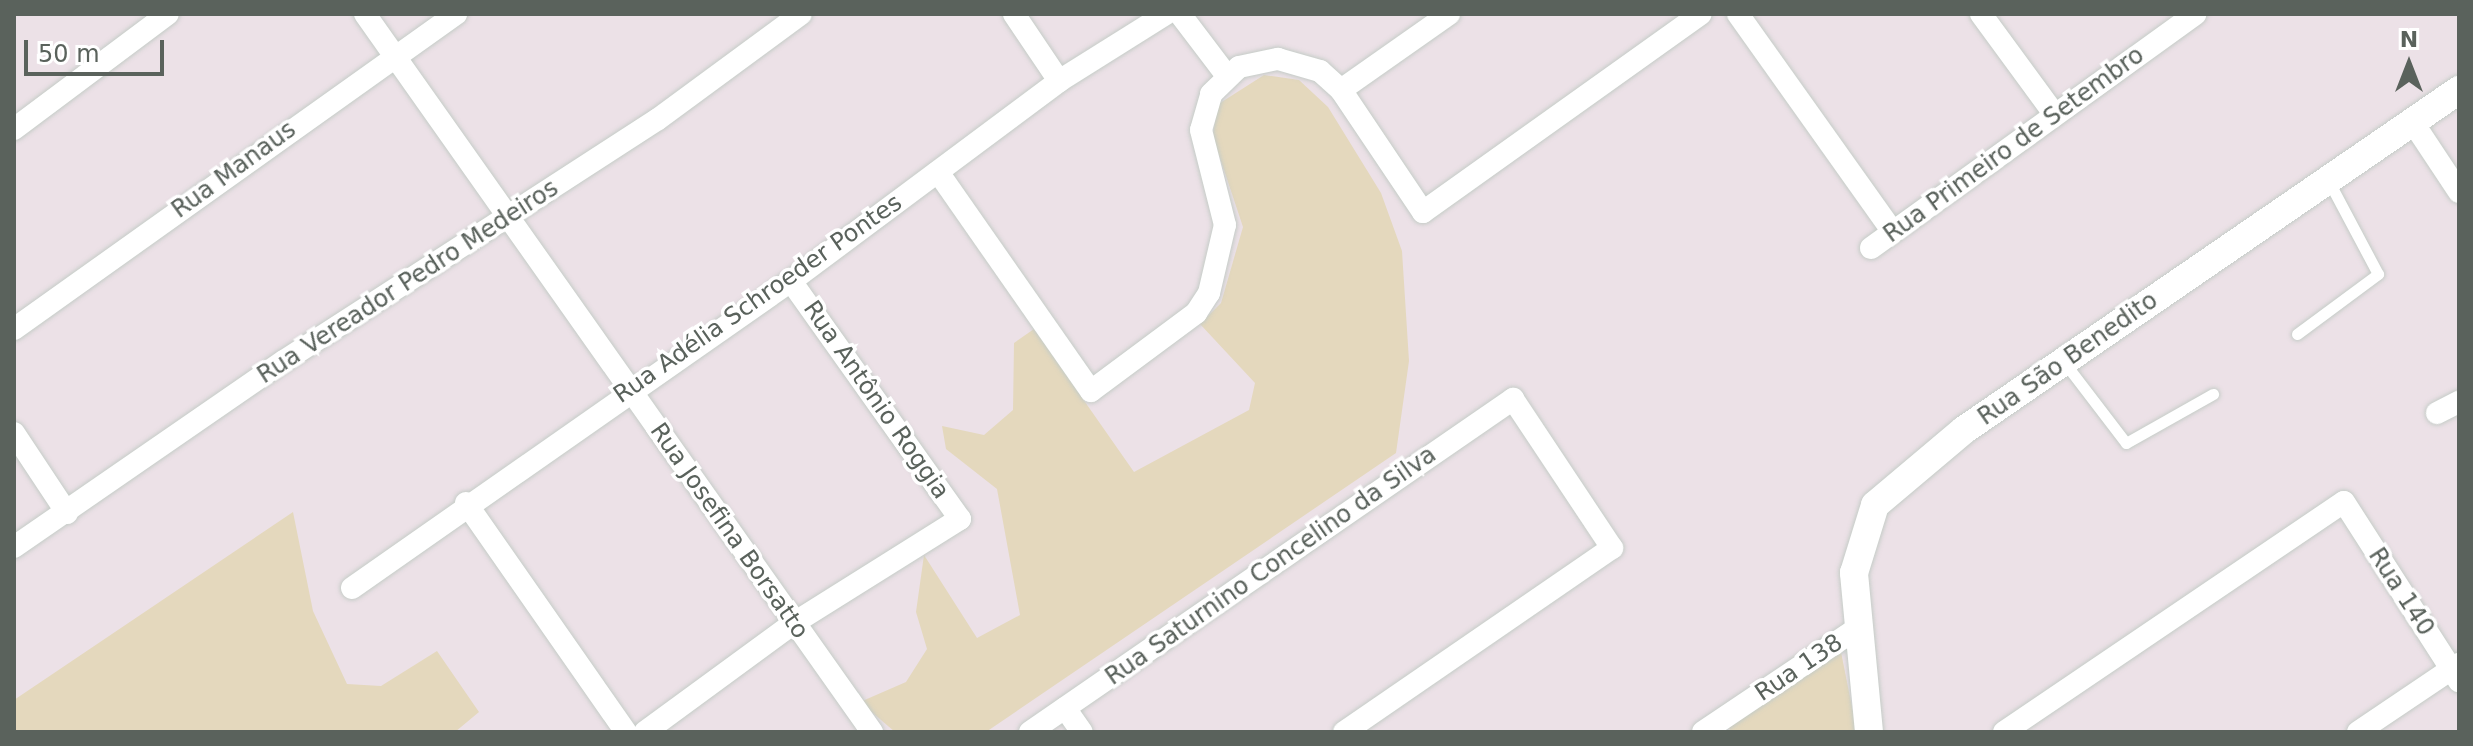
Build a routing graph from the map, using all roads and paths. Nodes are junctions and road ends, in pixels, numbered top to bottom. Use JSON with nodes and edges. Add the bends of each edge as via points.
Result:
{"nodes":[{"id":1,"x":168,"y":14,"type":"edge"},
{"id":2,"x":365,"y":14,"type":"edge"},
{"id":3,"x":456,"y":14,"type":"edge"},
{"id":4,"x":801,"y":14,"type":"edge"},
{"id":5,"x":1014,"y":14,"type":"edge"},
{"id":6,"x":1166,"y":14,"type":"edge"},
{"id":7,"x":1180,"y":14,"type":"edge"},
{"id":8,"x":1449,"y":14,"type":"edge"},
{"id":9,"x":1701,"y":14,"type":"edge"},
{"id":10,"x":1738,"y":14,"type":"edge"},
{"id":11,"x":1981,"y":14,"type":"edge"},
{"id":12,"x":2195,"y":14,"type":"edge"},
{"id":13,"x":394,"y":55,"type":"junction"},
{"id":14,"x":1227,"y":76,"type":"junction"},
{"id":15,"x":1059,"y":81,"type":"junction"},
{"id":16,"x":1341,"y":90,"type":"junction"},
{"id":17,"x":2459,"y":90,"type":"edge"},
{"id":18,"x":2055,"y":115,"type":"junction"},
{"id":19,"x":2412,"y":121,"type":"junction"},
{"id":20,"x":14,"y":129,"type":"edge"},
{"id":21,"x":938,"y":172,"type":"junction"},
{"id":22,"x":2328,"y":179,"type":"junction"},
{"id":23,"x":2459,"y":192,"type":"edge"},
{"id":24,"x":508,"y":215,"type":"junction"},
{"id":25,"x":1893,"y":232,"type":"junction"},
{"id":26,"x":1871,"y":248,"type":"dead end"},
{"id":27,"x":791,"y":281,"type":"junction"},
{"id":28,"x":14,"y":329,"type":"edge"},
{"id":29,"x":2297,"y":334,"type":"dead end"},
{"id":30,"x":2063,"y":362,"type":"junction"},
{"id":31,"x":629,"y":390,"type":"junction"},
{"id":32,"x":2213,"y":394,"type":"dead end"},
{"id":33,"x":2459,"y":402,"type":"edge"},
{"id":34,"x":2437,"y":413,"type":"dead end"},
{"id":35,"x":14,"y":433,"type":"edge"},
{"id":36,"x":466,"y":503,"type":"junction"},
{"id":37,"x":67,"y":513,"type":"junction"},
{"id":38,"x":14,"y":547,"type":"edge"},
{"id":39,"x":352,"y":588,"type":"dead end"},
{"id":40,"x":794,"y":623,"type":"junction"},
{"id":41,"x":1855,"y":630,"type":"junction"},
{"id":42,"x":2456,"y":671,"type":"edge"},
{"id":43,"x":1065,"y":708,"type":"junction"},
{"id":44,"x":626,"y":732,"type":"edge"},
{"id":45,"x":645,"y":732,"type":"edge"},
{"id":46,"x":872,"y":732,"type":"edge"},
{"id":47,"x":1030,"y":732,"type":"edge"},
{"id":48,"x":1082,"y":732,"type":"edge"},
{"id":49,"x":1344,"y":732,"type":"edge"},
{"id":50,"x":1703,"y":732,"type":"edge"},
{"id":51,"x":1869,"y":732,"type":"edge"},
{"id":52,"x":2004,"y":732,"type":"edge"},
{"id":53,"x":2358,"y":732,"type":"edge"}],
"edges":[{"from":1,"to":20,"type":"street"},
{"from":2,"to":13,"type":"street","name":"Rua Josefina Borsatto"},
{"from":3,"to":13,"type":"street","name":"Rua Manaus"},
{"from":4,"to":24,"type":"street","name":"Rua Vereador Pedro Medeiros","via":[[658,119]]},
{"from":5,"to":15,"type":"street"},
{"from":6,"to":15,"type":"street","name":"Rua Adélia Schroeder Pontes"},
{"from":7,"to":14,"type":"street"},
{"from":8,"to":16,"type":"street"},
{"from":9,"to":16,"type":"street","via":[[1423,212]]},
{"from":10,"to":25,"type":"street"},
{"from":11,"to":18,"type":"street"},
{"from":12,"to":18,"type":"street","name":"Rua Primeiro de Setembro"},
{"from":13,"to":24,"type":"street","name":"Rua Josefina Borsatto"},
{"from":13,"to":28,"type":"street","name":"Rua Manaus"},
{"from":14,"to":16,"type":"street","via":[[1251,62],[1290,59]]},
{"from":14,"to":21,"type":"street","via":[[1206,106],[1200,140],[1225,225],[1209,293],[1196,313],[1091,391]]},
{"from":15,"to":21,"type":"street","name":"Rua Adélia Schroeder Pontes"},
{"from":17,"to":19,"type":"street","name":"Rua São Benedito"},
{"from":18,"to":25,"type":"street","name":"Rua Primeiro de Setembro"},
{"from":19,"to":22,"type":"street","name":"Rua São Benedito"},
{"from":19,"to":23,"type":"street"},
{"from":21,"to":27,"type":"street","name":"Rua Adélia Schroeder Pontes"},
{"from":22,"to":29,"type":"lane","via":[[2378,274]]},
{"from":22,"to":30,"type":"street","name":"Rua São Benedito"},
{"from":24,"to":31,"type":"street","name":"Rua Josefina Borsatto"},
{"from":24,"to":37,"type":"street","name":"Rua Vereador Pedro Medeiros"},
{"from":25,"to":26,"type":"street","name":"Rua Primeiro de Setembro"},
{"from":27,"to":31,"type":"street","name":"Rua Adélia Schroeder Pontes"},
{"from":27,"to":40,"type":"street","name":"Rua Antônio Roggia","via":[[960,519]]},
{"from":30,"to":32,"type":"lane","via":[[2126,443]]},
{"from":30,"to":41,"type":"street","name":"Rua São Benedito","via":[[1912,469],[1875,505],[1854,573]]},
{"from":31,"to":36,"type":"street","name":"Rua Adélia Schroeder Pontes"},
{"from":31,"to":40,"type":"street","name":"Rua Josefina Borsatto"},
{"from":33,"to":34,"type":"street"},
{"from":35,"to":37,"type":"street"},
{"from":36,"to":39,"type":"street","name":"Rua Adélia Schroeder Pontes"},
{"from":36,"to":44,"type":"street"},
{"from":37,"to":38,"type":"street","name":"Rua Vereador Pedro Medeiros"},
{"from":40,"to":45,"type":"street"},
{"from":40,"to":46,"type":"street","name":"Rua Josefina Borsatto"},
{"from":41,"to":50,"type":"street","name":"Rua 138"},
{"from":41,"to":51,"type":"street","name":"Rua São Benedito"},
{"from":42,"to":52,"type":"street","name":"Rua 140","via":[[2344,502]]},
{"from":42,"to":53,"type":"street"},
{"from":43,"to":47,"type":"street","name":"Rua Saturnino Concelino da Silva"},
{"from":43,"to":48,"type":"street"},
{"from":43,"to":49,"type":"street","name":"Rua Saturnino Concelino da Silva","via":[[1513,399],[1612,548]]}]}
